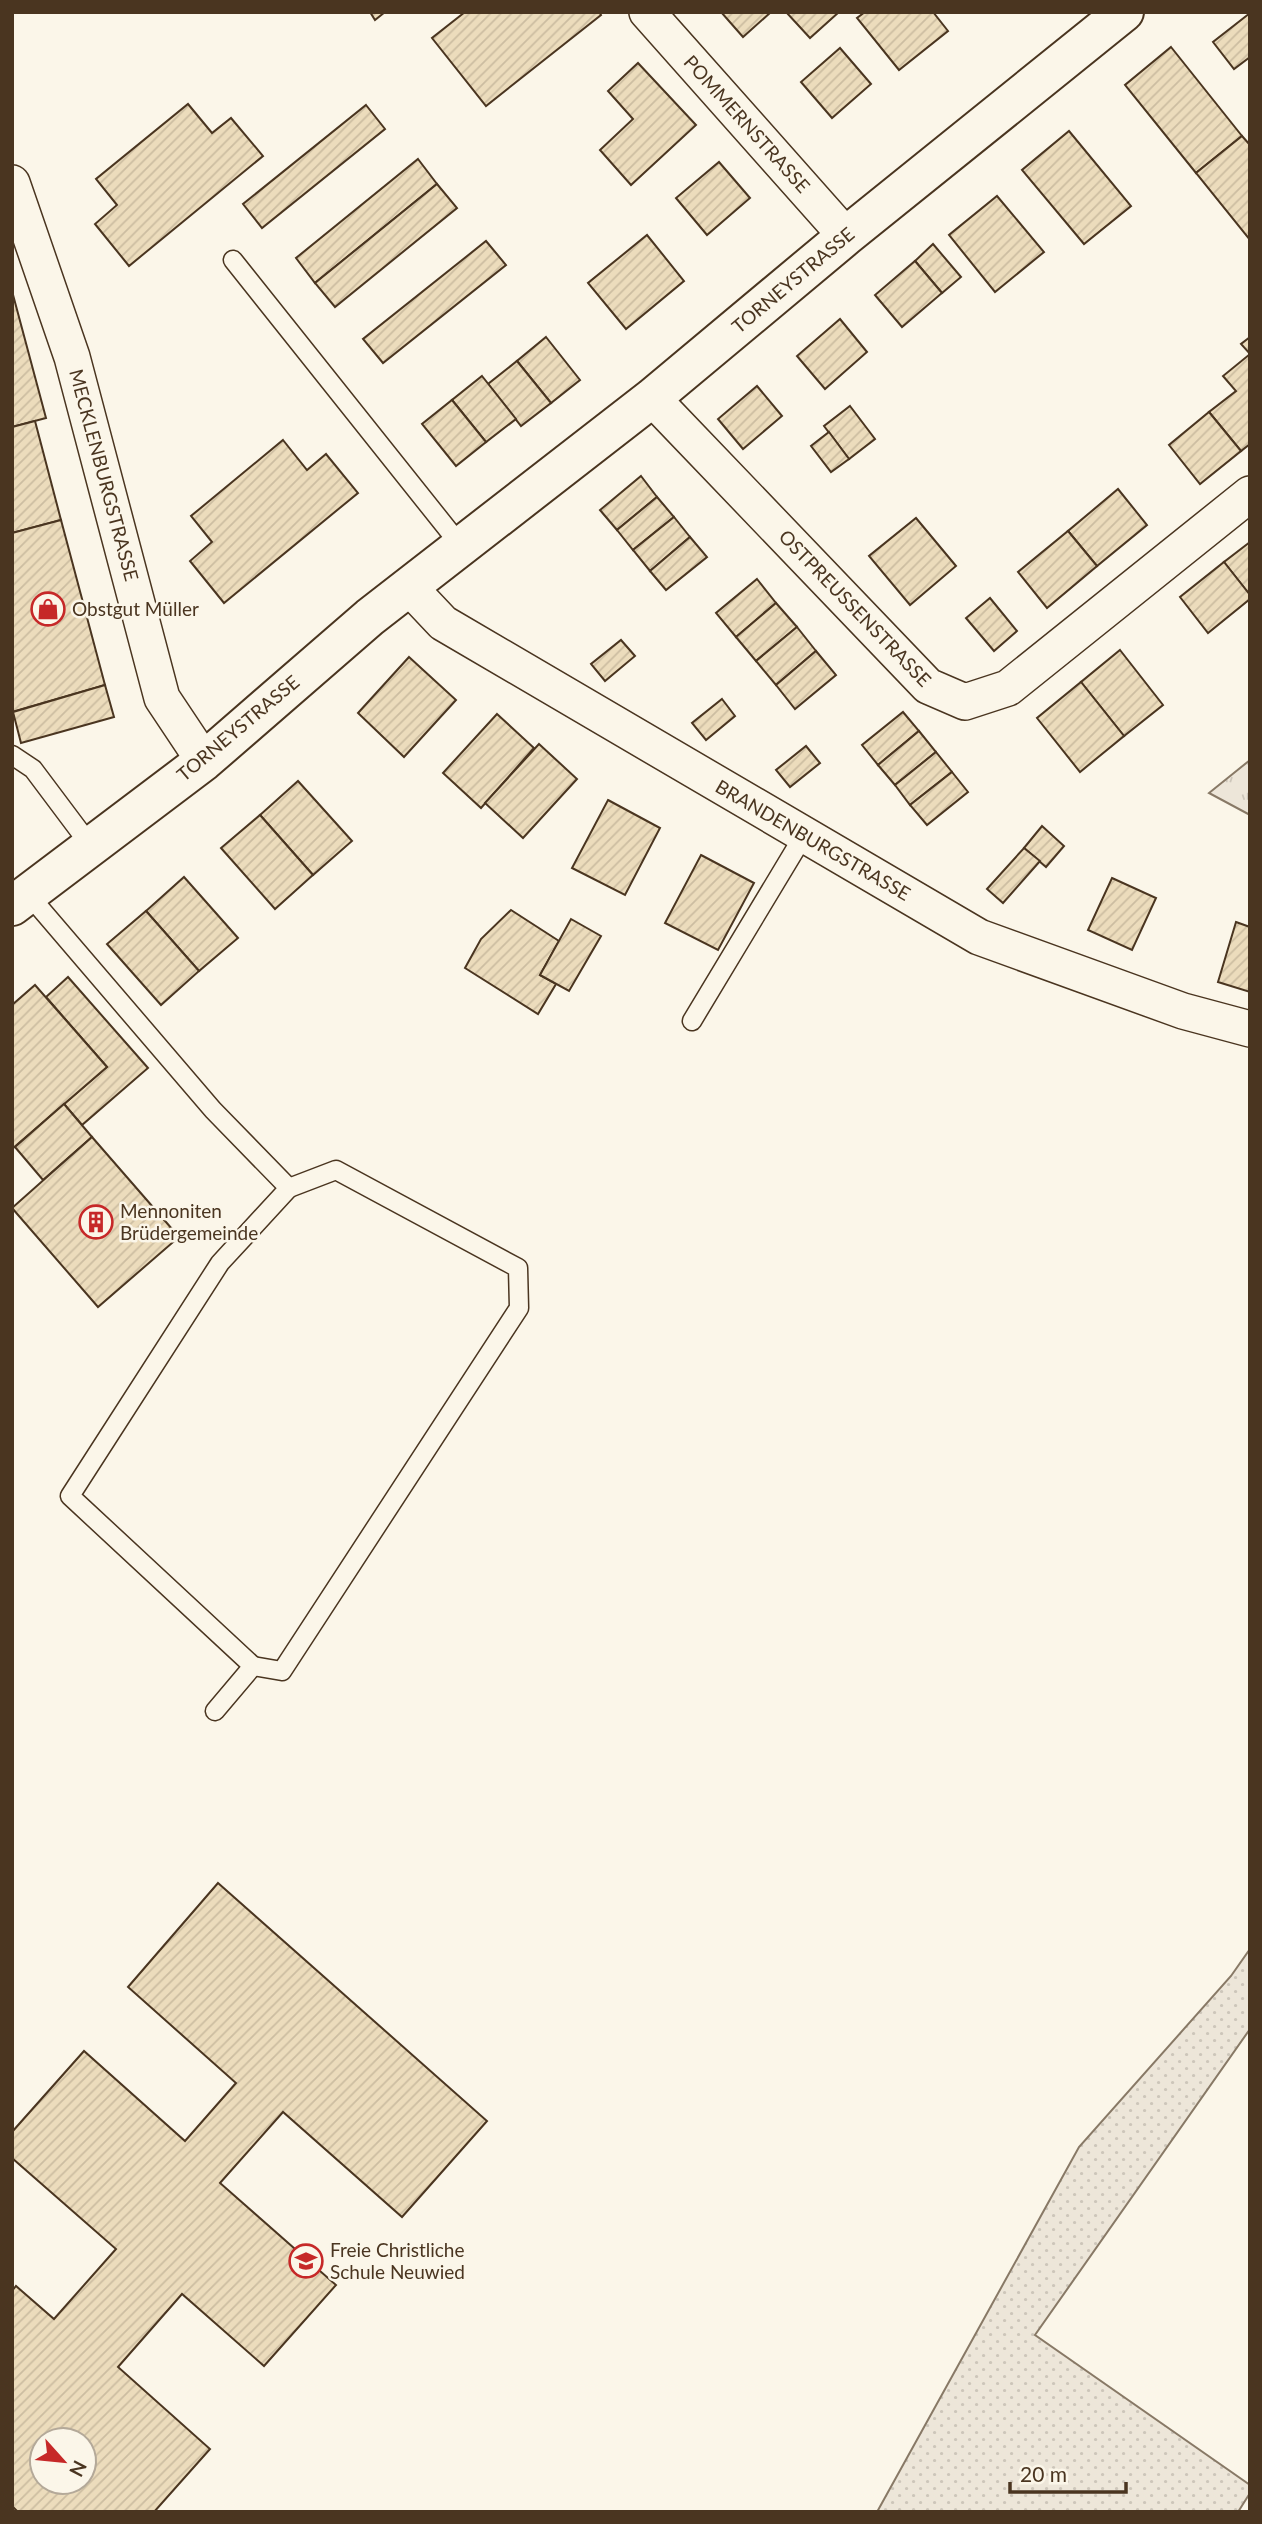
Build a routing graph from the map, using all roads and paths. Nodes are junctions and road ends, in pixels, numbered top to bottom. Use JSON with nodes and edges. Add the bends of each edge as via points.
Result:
{"nodes":[{"id":1,"x":647,"y":12,"type":"edge"},
{"id":2,"x":1124,"y":12,"type":"edge"},
{"id":3,"x":12,"y":183,"type":"edge"},
{"id":4,"x":846,"y":236,"type":"junction"},
{"id":5,"x":233,"y":260,"type":"dead end"},
{"id":6,"x":652,"y":398,"type":"junction"},
{"id":7,"x":1250,"y":494,"type":"edge"},
{"id":8,"x":460,"y":545,"type":"junction"},
{"id":9,"x":409,"y":587,"type":"junction"},
{"id":10,"x":12,"y":755,"type":"edge"},
{"id":11,"x":204,"y":761,"type":"junction"},
{"id":12,"x":804,"y":835,"type":"junction"},
{"id":13,"x":90,"y":845,"type":"junction"},
{"id":14,"x":20,"y":900,"type":"edge"},
{"id":15,"x":692,"y":1021,"type":"dead end"},
{"id":16,"x":1250,"y":1030,"type":"edge"},
{"id":17,"x":289,"y":1188,"type":"junction"},
{"id":18,"x":253,"y":1666,"type":"junction"},
{"id":19,"x":215,"y":1712,"type":"dead end"}],
"edges":[{"from":1,"to":4,"type":"street","name":"POMMERNSTRASSE"},
{"from":2,"to":4,"type":"street","name":"TORNEYSTRASSE"},
{"from":3,"to":11,"type":"street","name":"MECKLENBURGSTRASSE","via":[[72,357],[162,698]]},
{"from":4,"to":6,"type":"street","name":"TORNEYSTRASSE"},
{"from":5,"to":8,"type":"lane"},
{"from":6,"to":7,"type":"street","name":"OSTPREUSSENSTRASSE","via":[[928,686],[965,702],[1008,688]]},
{"from":6,"to":8,"type":"street","name":"TORNEYSTRASSE"},
{"from":8,"to":9,"type":"street","name":"TORNEYSTRASSE"},
{"from":9,"to":11,"type":"street","name":"TORNEYSTRASSE"},
{"from":9,"to":12,"type":"street","name":"BRANDENBURGSTRASSE","via":[[443,623]]},
{"from":10,"to":13,"type":"lane","via":[[33,769]]},
{"from":11,"to":13,"type":"street","name":"TORNEYSTRASSE"},
{"from":12,"to":15,"type":"lane"},
{"from":12,"to":16,"type":"street","name":"BRANDENBURGSTRASSE","via":[[979,937],[1183,1011]]},
{"from":13,"to":14,"type":"street","name":"TORNEYSTRASSE"},
{"from":14,"to":17,"type":"lane"},
{"from":17,"to":18,"type":"lane","via":[[220,1263],[70,1496]]},
{"from":17,"to":18,"type":"lane","via":[[336,1170],[518,1268],[519,1308],[282,1671]]},
{"from":18,"to":19,"type":"lane"}]}
